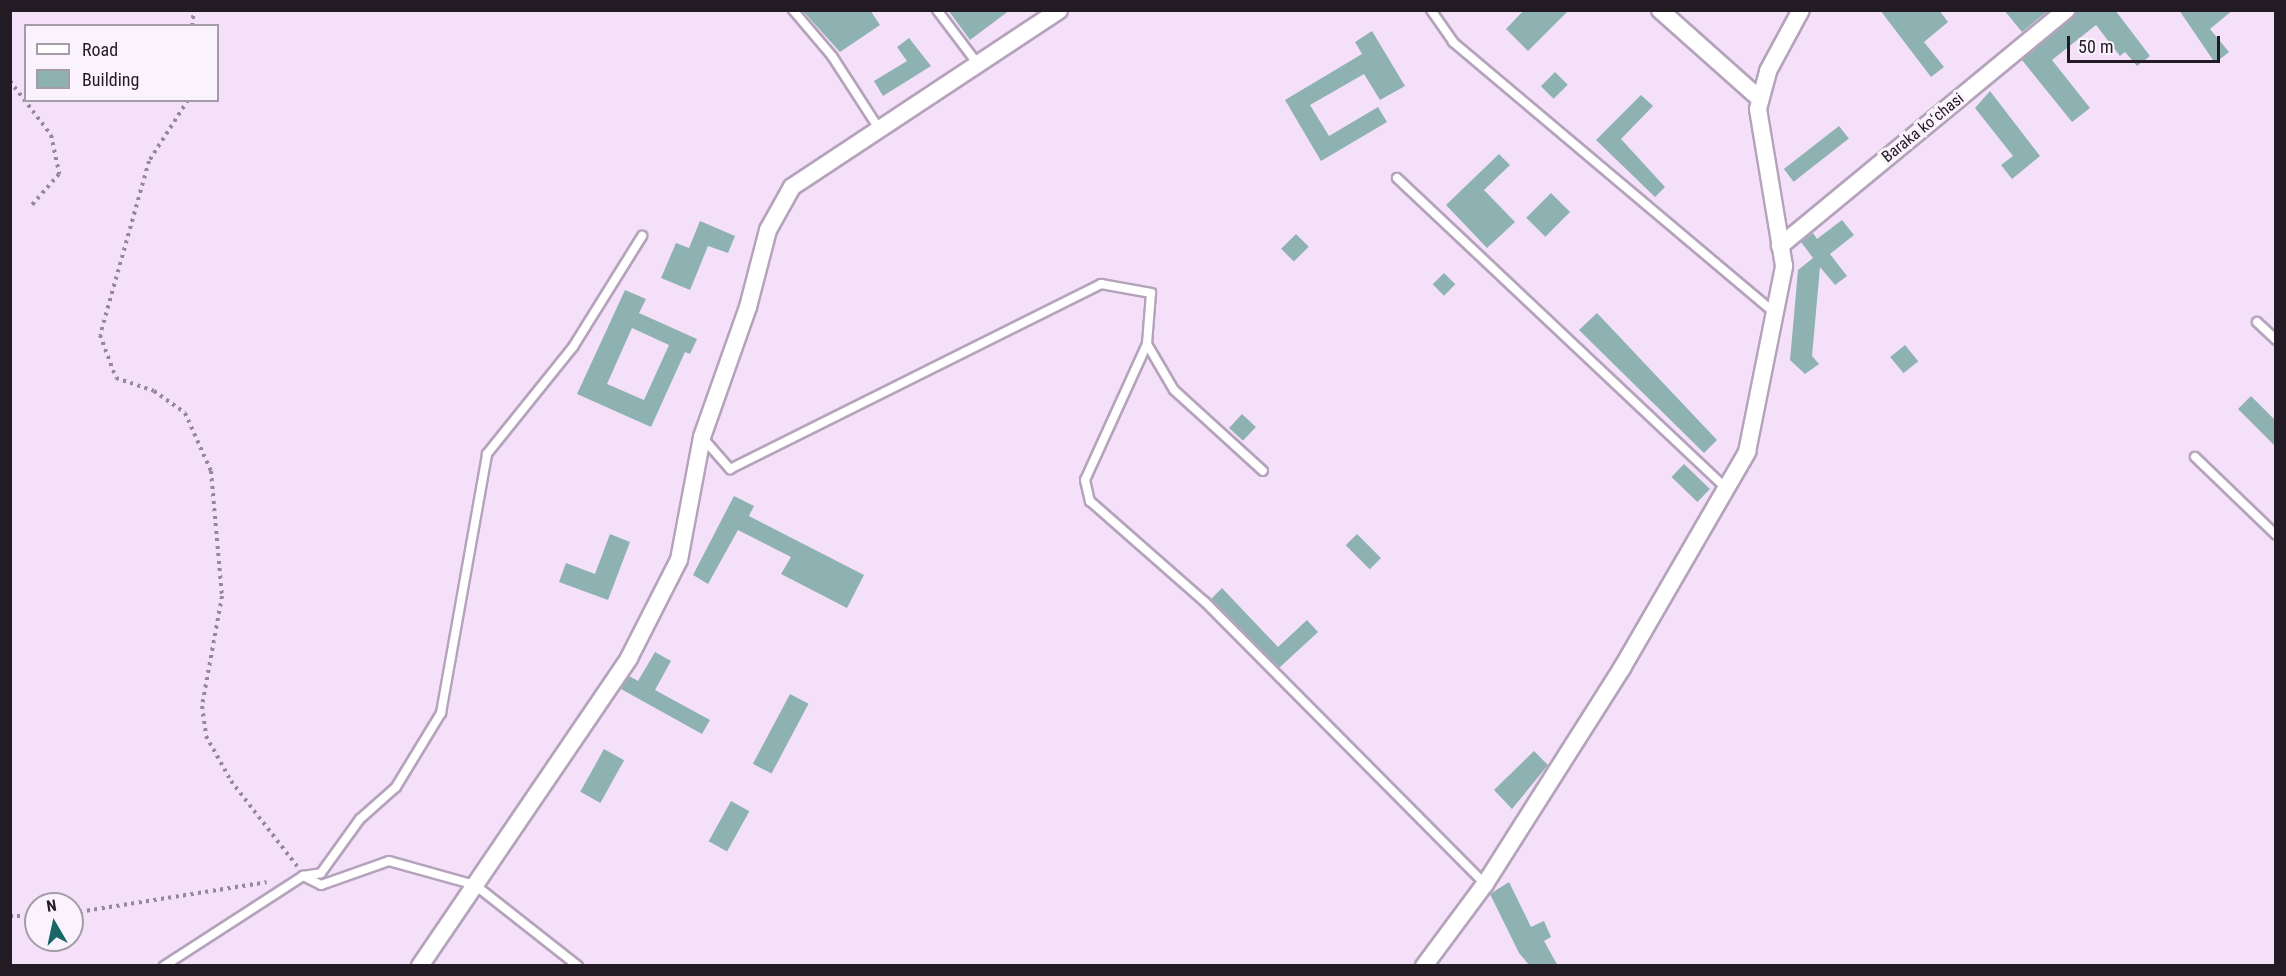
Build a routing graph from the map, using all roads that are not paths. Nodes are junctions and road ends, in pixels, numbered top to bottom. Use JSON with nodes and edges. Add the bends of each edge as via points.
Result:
{"nodes":[{"id":1,"x":793,"y":10,"type":"edge"},
{"id":2,"x":937,"y":10,"type":"edge"},
{"id":3,"x":1059,"y":10,"type":"edge"},
{"id":4,"x":1431,"y":10,"type":"edge"},
{"id":5,"x":1660,"y":10,"type":"edge"},
{"id":6,"x":1801,"y":10,"type":"edge"},
{"id":7,"x":2066,"y":10,"type":"edge"},
{"id":8,"x":977,"y":63,"type":"junction"},
{"id":9,"x":1761,"y":99,"type":"junction"},
{"id":10,"x":878,"y":127,"type":"junction"},
{"id":11,"x":1397,"y":178,"type":"dead end"},
{"id":12,"x":642,"y":236,"type":"dead end"},
{"id":13,"x":1780,"y":246,"type":"junction"},
{"id":14,"x":1776,"y":314,"type":"junction"},
{"id":15,"x":2257,"y":322,"type":"dead end"},
{"id":16,"x":2276,"y":340,"type":"edge"},
{"id":17,"x":1147,"y":344,"type":"junction"},
{"id":18,"x":702,"y":437,"type":"junction"},
{"id":19,"x":2195,"y":457,"type":"dead end"},
{"id":20,"x":1263,"y":471,"type":"dead end"},
{"id":21,"x":1728,"y":490,"type":"junction"},
{"id":22,"x":2276,"y":535,"type":"edge"},
{"id":23,"x":303,"y":876,"type":"junction"},
{"id":24,"x":475,"y":885,"type":"junction"},
{"id":25,"x":1485,"y":885,"type":"junction"},
{"id":26,"x":164,"y":966,"type":"edge"},
{"id":27,"x":420,"y":966,"type":"edge"},
{"id":28,"x":578,"y":966,"type":"edge"},
{"id":29,"x":1424,"y":966,"type":"edge"}],
"edges":[{"from":1,"to":10,"type":"lane","via":[[832,56]]},
{"from":2,"to":8,"type":"lane"},
{"from":3,"to":8,"type":"street"},
{"from":4,"to":14,"type":"lane","via":[[1453,42]]},
{"from":5,"to":9,"type":"street"},
{"from":6,"to":9,"type":"street","via":[[1768,71]]},
{"from":7,"to":13,"type":"street","name":"Baraka koʻchasi"},
{"from":8,"to":10,"type":"street"},
{"from":9,"to":13,"type":"street","via":[[1762,146]]},
{"from":10,"to":18,"type":"street","via":[[792,187],[782,204],[768,230],[748,307]]},
{"from":11,"to":21,"type":"lane"},
{"from":12,"to":23,"type":"lane","via":[[573,347],[487,454],[441,713],[396,787],[360,819],[321,873]]},
{"from":13,"to":14,"type":"street","via":[[1784,266]]},
{"from":14,"to":21,"type":"street","via":[[1747,452]]},
{"from":15,"to":16,"type":"lane"},
{"from":17,"to":18,"type":"lane","via":[[1150,293],[1101,284],[729,469]]},
{"from":17,"to":20,"type":"lane","via":[[1174,390]]},
{"from":17,"to":25,"type":"lane","via":[[1085,480],[1090,501],[1205,602]]},
{"from":18,"to":24,"type":"street","via":[[678,560],[629,658]]},
{"from":19,"to":22,"type":"lane"},
{"from":21,"to":25,"type":"street"},
{"from":23,"to":24,"type":"lane","via":[[321,885],[389,861]]},
{"from":23,"to":26,"type":"lane"},
{"from":24,"to":27,"type":"street"},
{"from":24,"to":28,"type":"lane"},
{"from":25,"to":29,"type":"street"}]}
